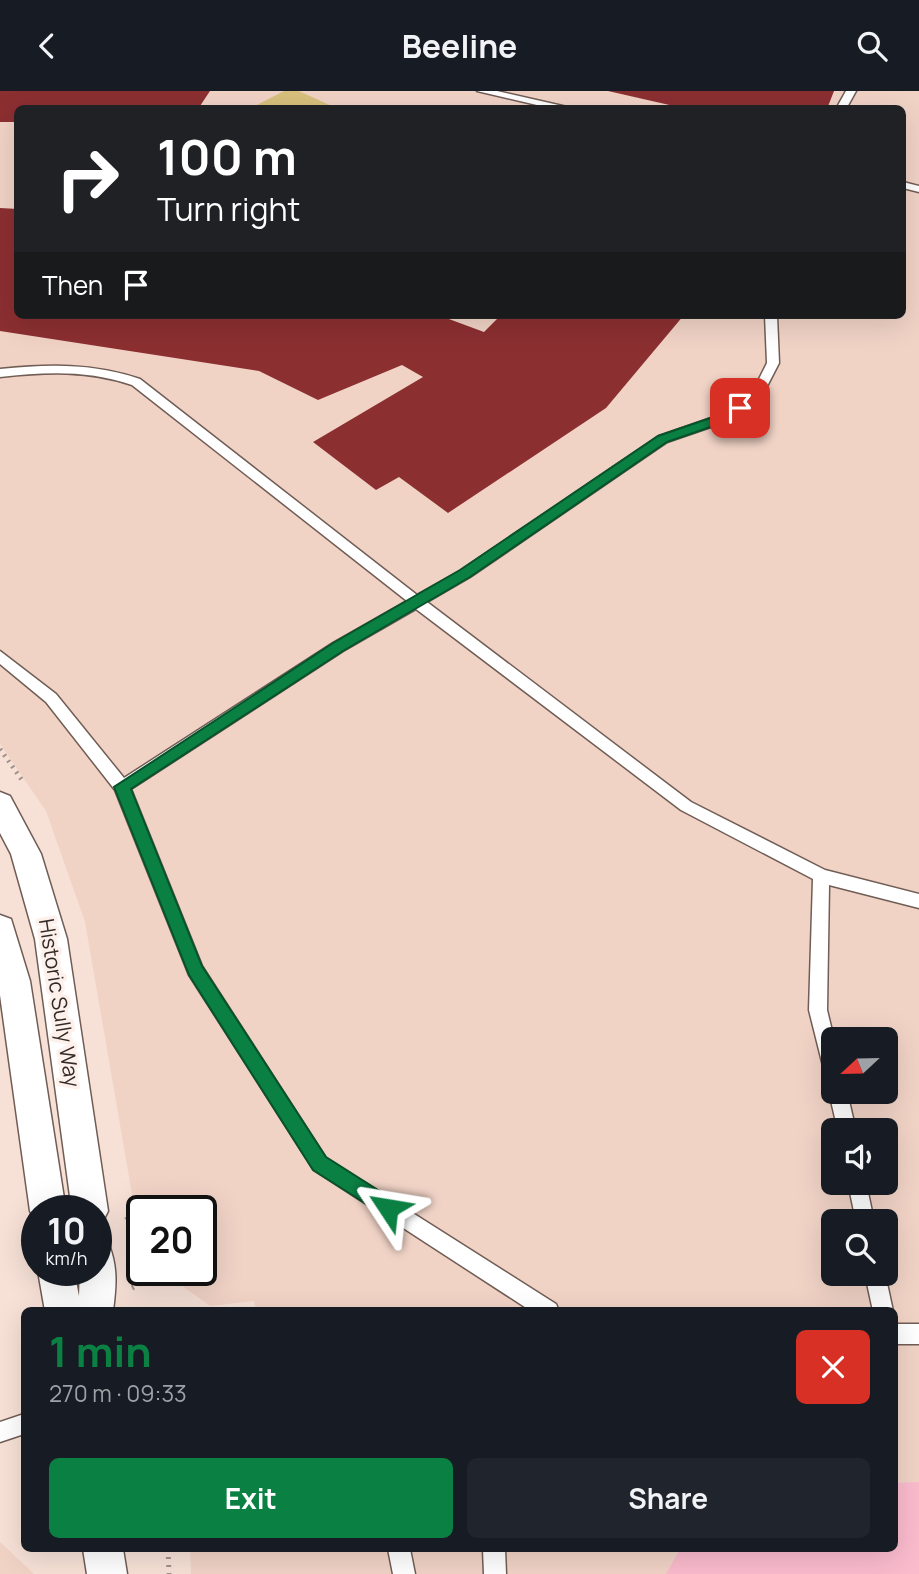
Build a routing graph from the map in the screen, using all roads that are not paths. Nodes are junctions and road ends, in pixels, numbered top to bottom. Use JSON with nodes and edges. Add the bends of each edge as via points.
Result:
{"nodes":[{"id":1,"x":482,"y":91,"type":"edge"},
{"id":2,"x":551,"y":105,"type":"edge"},
{"id":3,"x":771,"y":319,"type":"edge"},
{"id":4,"x":0,"y":373,"type":"edge"},
{"id":5,"x":417,"y":602,"type":"junction"},
{"id":6,"x":0,"y":656,"type":"edge"},
{"id":7,"x":122,"y":787,"type":"junction"},
{"id":8,"x":0,"y":804,"type":"edge"},
{"id":9,"x":821,"y":876,"type":"junction"},
{"id":10,"x":919,"y":901,"type":"edge"},
{"id":11,"x":0,"y":928,"type":"edge"},
{"id":12,"x":822,"y":1027,"type":"edge"},
{"id":13,"x":46,"y":1195,"type":"edge"},
{"id":14,"x":88,"y":1195,"type":"edge"},
{"id":15,"x":59,"y":1286,"type":"edge"},
{"id":16,"x":98,"y":1286,"type":"edge"},
{"id":17,"x":878,"y":1286,"type":"edge"},
{"id":18,"x":62,"y":1307,"type":"edge"},
{"id":19,"x":95,"y":1307,"type":"edge"},
{"id":20,"x":543,"y":1307,"type":"edge"},
{"id":21,"x":882,"y":1307,"type":"edge"},
{"id":22,"x":898,"y":1334,"type":"edge"},
{"id":23,"x":919,"y":1334,"type":"edge"},
{"id":24,"x":21,"y":1425,"type":"edge"},
{"id":25,"x":0,"y":1432,"type":"edge"},
{"id":26,"x":103,"y":1552,"type":"edge"},
{"id":27,"x":399,"y":1552,"type":"edge"},
{"id":28,"x":494,"y":1552,"type":"edge"},
{"id":29,"x":107,"y":1574,"type":"edge"},
{"id":30,"x":404,"y":1574,"type":"edge"},
{"id":31,"x":495,"y":1574,"type":"edge"}],
"edges":[{"from":1,"to":2,"type":"lane"},
{"from":3,"to":5,"type":"lane","via":[[773,363],[756,397],[724,418],[663,439]]},
{"from":4,"to":5,"type":"lane","via":[[76,366],[136,382]]},
{"from":5,"to":7,"type":"lane","via":[[338,647]]},
{"from":5,"to":9,"type":"lane","via":[[686,806]]},
{"from":6,"to":7,"type":"lane","via":[[51,698]]},
{"from":7,"to":20,"type":"lane","via":[[195,970],[320,1164]]},
{"from":8,"to":14,"type":"street","name":"Historic Sully Way","via":[[26,854],[51,939]]},
{"from":9,"to":10,"type":"lane"},
{"from":9,"to":12,"type":"lane","via":[[818,1010]]},
{"from":11,"to":13,"type":"street","name":"Historic Sully Way","via":[[16,991]]},
{"from":15,"to":18,"type":"street"},
{"from":16,"to":19,"type":"street"},
{"from":17,"to":21,"type":"lane"},
{"from":22,"to":23,"type":"lane"},
{"from":24,"to":25,"type":"lane"},
{"from":26,"to":29,"type":"street"},
{"from":27,"to":30,"type":"lane"},
{"from":28,"to":31,"type":"lane"}]}
